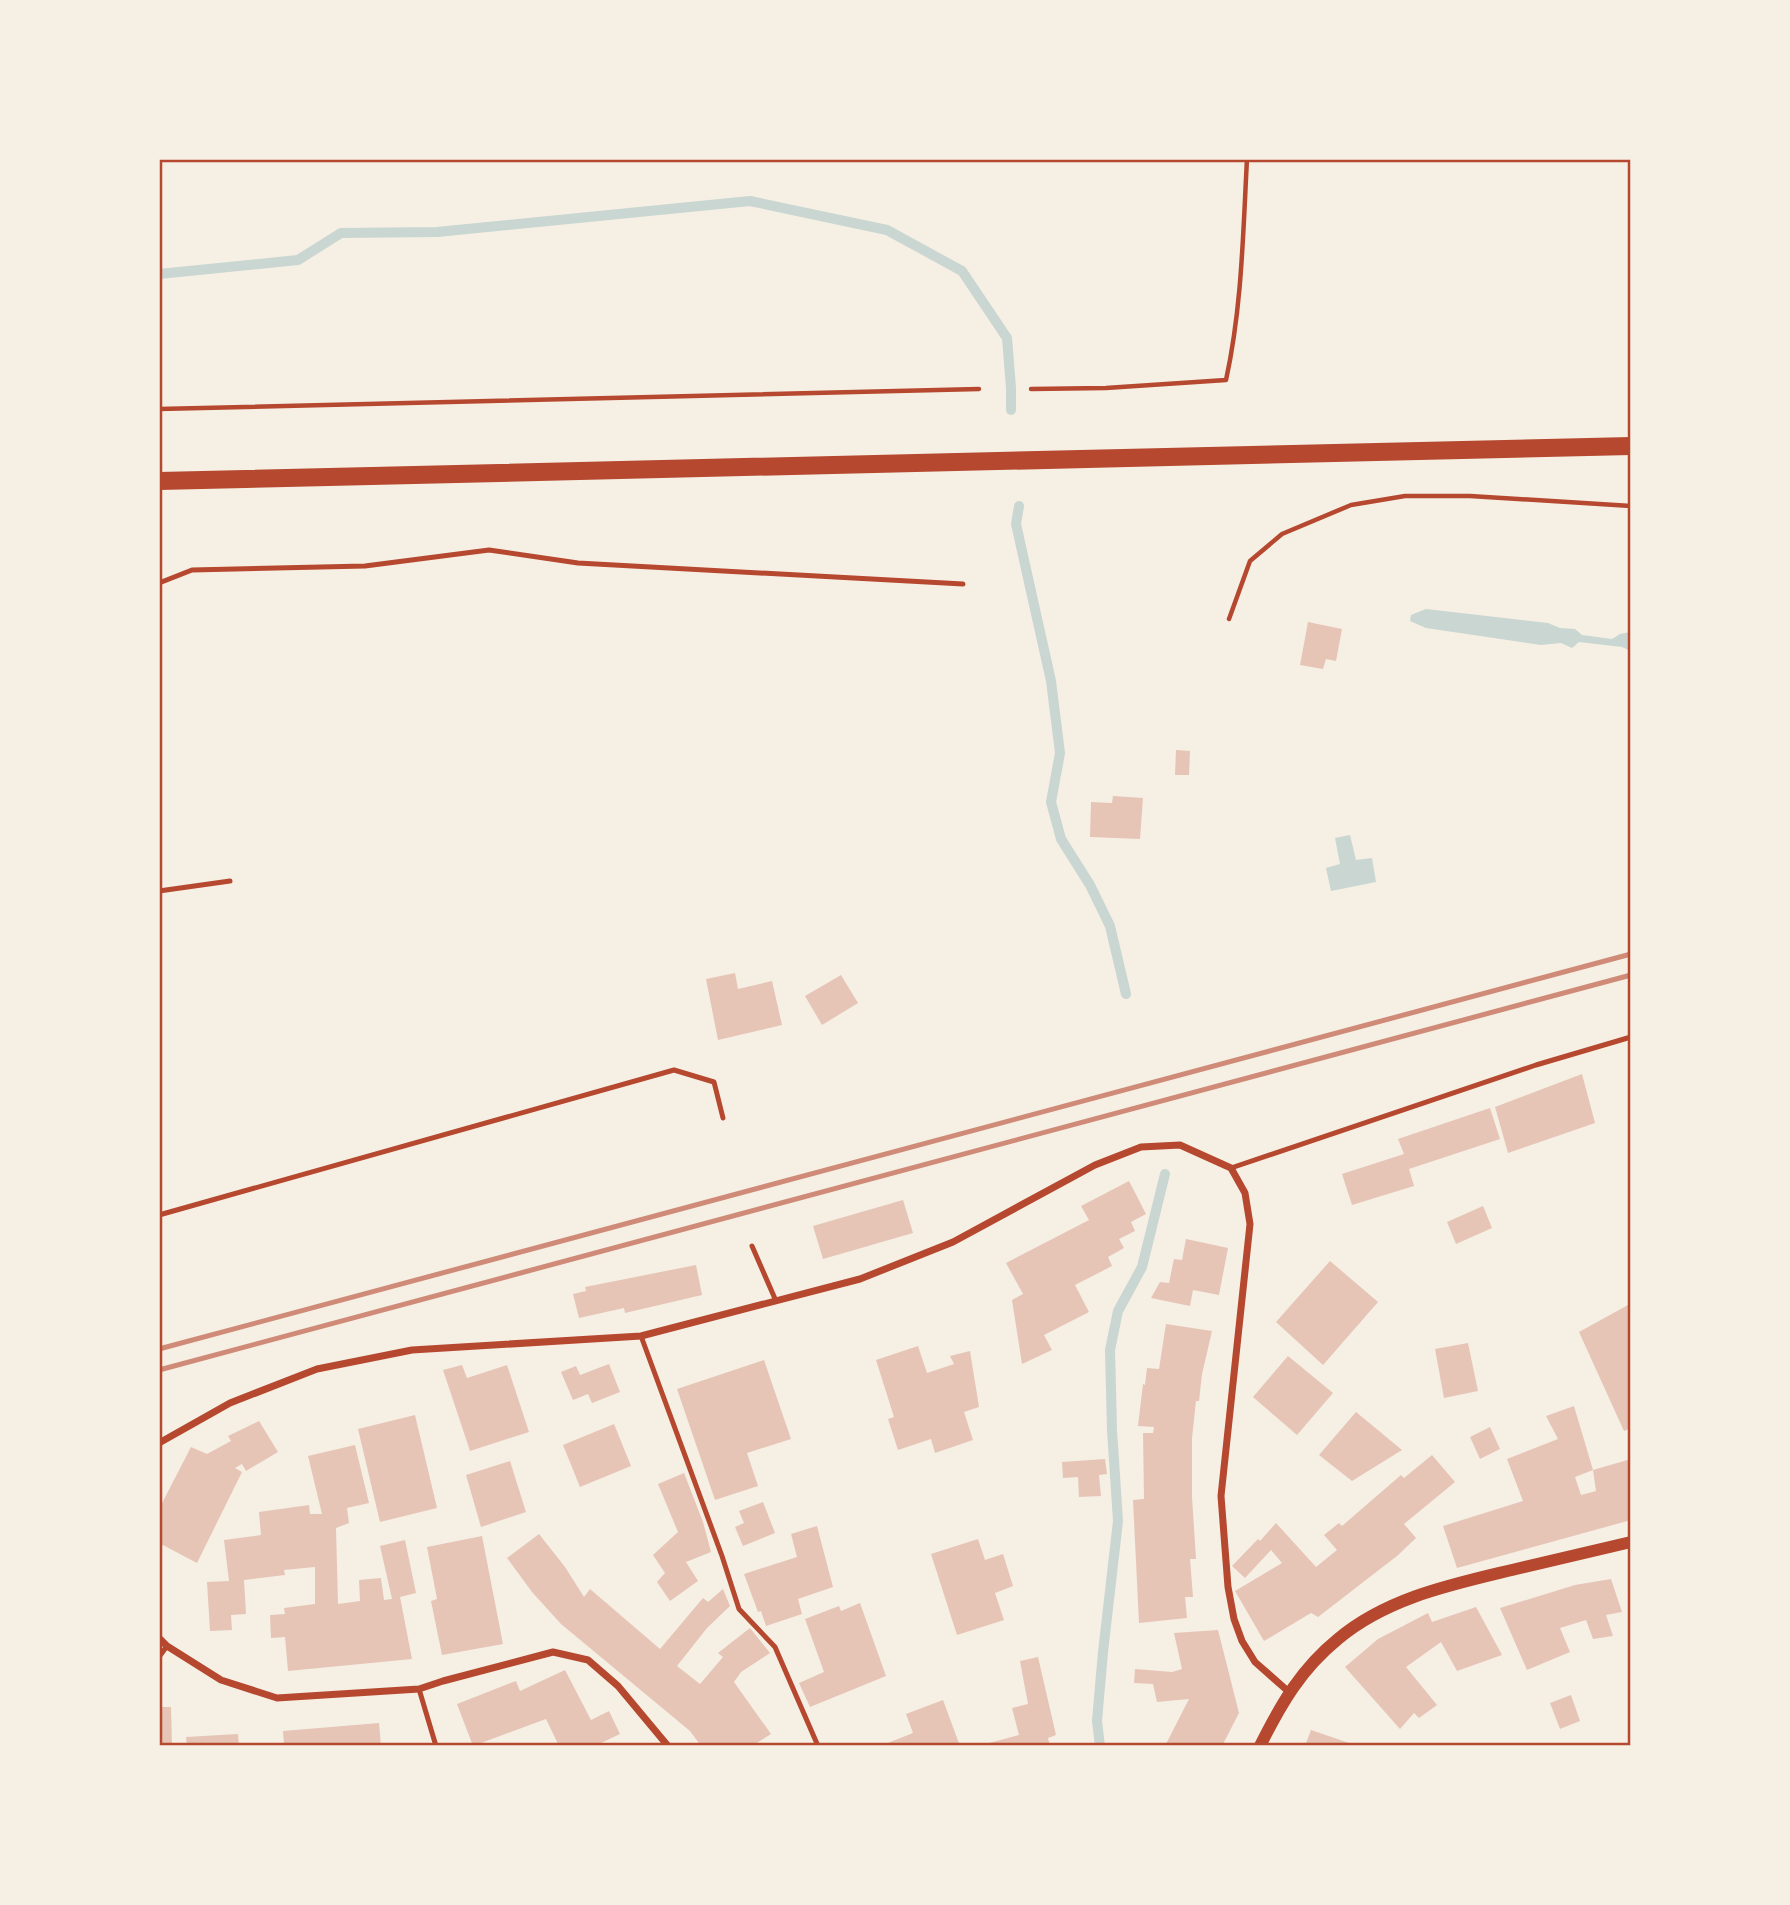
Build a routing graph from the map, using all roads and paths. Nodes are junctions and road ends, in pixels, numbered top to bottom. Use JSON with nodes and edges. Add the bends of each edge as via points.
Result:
{"nodes":[{"id":1,"x":1247,"y":159,"type":"edge"},
{"id":2,"x":979,"y":389,"type":"dead end"},
{"id":3,"x":1031,"y":390,"type":"dead end"},
{"id":4,"x":159,"y":409,"type":"edge"},
{"id":5,"x":1631,"y":446,"type":"edge"},
{"id":6,"x":159,"y":481,"type":"edge"},
{"id":7,"x":1631,"y":506,"type":"edge"},
{"id":8,"x":159,"y":583,"type":"edge"},
{"id":9,"x":963,"y":584,"type":"dead end"},
{"id":10,"x":1229,"y":620,"type":"dead end"},
{"id":11,"x":230,"y":881,"type":"dead end"},
{"id":12,"x":159,"y":891,"type":"edge"},
{"id":13,"x":1631,"y":1037,"type":"edge"},
{"id":14,"x":723,"y":1118,"type":"dead end"},
{"id":15,"x":1231,"y":1168,"type":"junction"},
{"id":16,"x":159,"y":1215,"type":"edge"},
{"id":17,"x":752,"y":1246,"type":"dead end"},
{"id":18,"x":776,"y":1301,"type":"junction"},
{"id":19,"x":641,"y":1335,"type":"junction"},
{"id":20,"x":159,"y":1443,"type":"edge"},
{"id":21,"x":1631,"y":1542,"type":"edge"},
{"id":22,"x":159,"y":1638,"type":"edge"},
{"id":23,"x":167,"y":1646,"type":"junction"},
{"id":24,"x":159,"y":1657,"type":"edge"},
{"id":25,"x":419,"y":1689,"type":"junction"},
{"id":26,"x":1289,"y":1692,"type":"junction"},
{"id":27,"x":436,"y":1746,"type":"edge"},
{"id":28,"x":668,"y":1746,"type":"edge"},
{"id":29,"x":818,"y":1746,"type":"edge"},
{"id":30,"x":1260,"y":1746,"type":"edge"}],
"edges":[{"from":1,"to":3,"type":"path","via":[[1241,282],[1226,380]]},
{"from":2,"to":4,"type":"path"},
{"from":5,"to":6,"type":"main road"},
{"from":7,"to":10,"type":"path","via":[[1470,496],[1405,496],[1351,505],[1282,534],[1250,561]]},
{"from":8,"to":9,"type":"lane","via":[[192,570],[365,566],[489,550],[578,563]]},
{"from":11,"to":12,"type":"lane"},
{"from":13,"to":15,"type":"lane"},
{"from":14,"to":16,"type":"lane","via":[[714,1082],[674,1070]]},
{"from":15,"to":18,"type":"street","via":[[1180,1145],[1141,1147],[1094,1165],[953,1242],[860,1279]]},
{"from":15,"to":26,"type":"street","via":[[1245,1193],[1250,1224],[1222,1496],[1228,1587],[1242,1641],[1255,1662]]},
{"from":17,"to":18,"type":"lane"},
{"from":18,"to":19,"type":"street"},
{"from":19,"to":20,"type":"street","via":[[412,1350],[317,1369],[230,1403]]},
{"from":19,"to":29,"type":"lane","via":[[738,1609],[775,1647]]},
{"from":21,"to":26,"type":"street","via":[[1473,1579],[1390,1605],[1338,1639]]},
{"from":22,"to":23,"type":"street"},
{"from":23,"to":24,"type":"lane"},
{"from":23,"to":25,"type":"street","via":[[220,1680],[277,1698]]},
{"from":25,"to":27,"type":"lane"},
{"from":25,"to":28,"type":"street","via":[[553,1652],[588,1660],[618,1686]]},
{"from":26,"to":30,"type":"street"}]}
